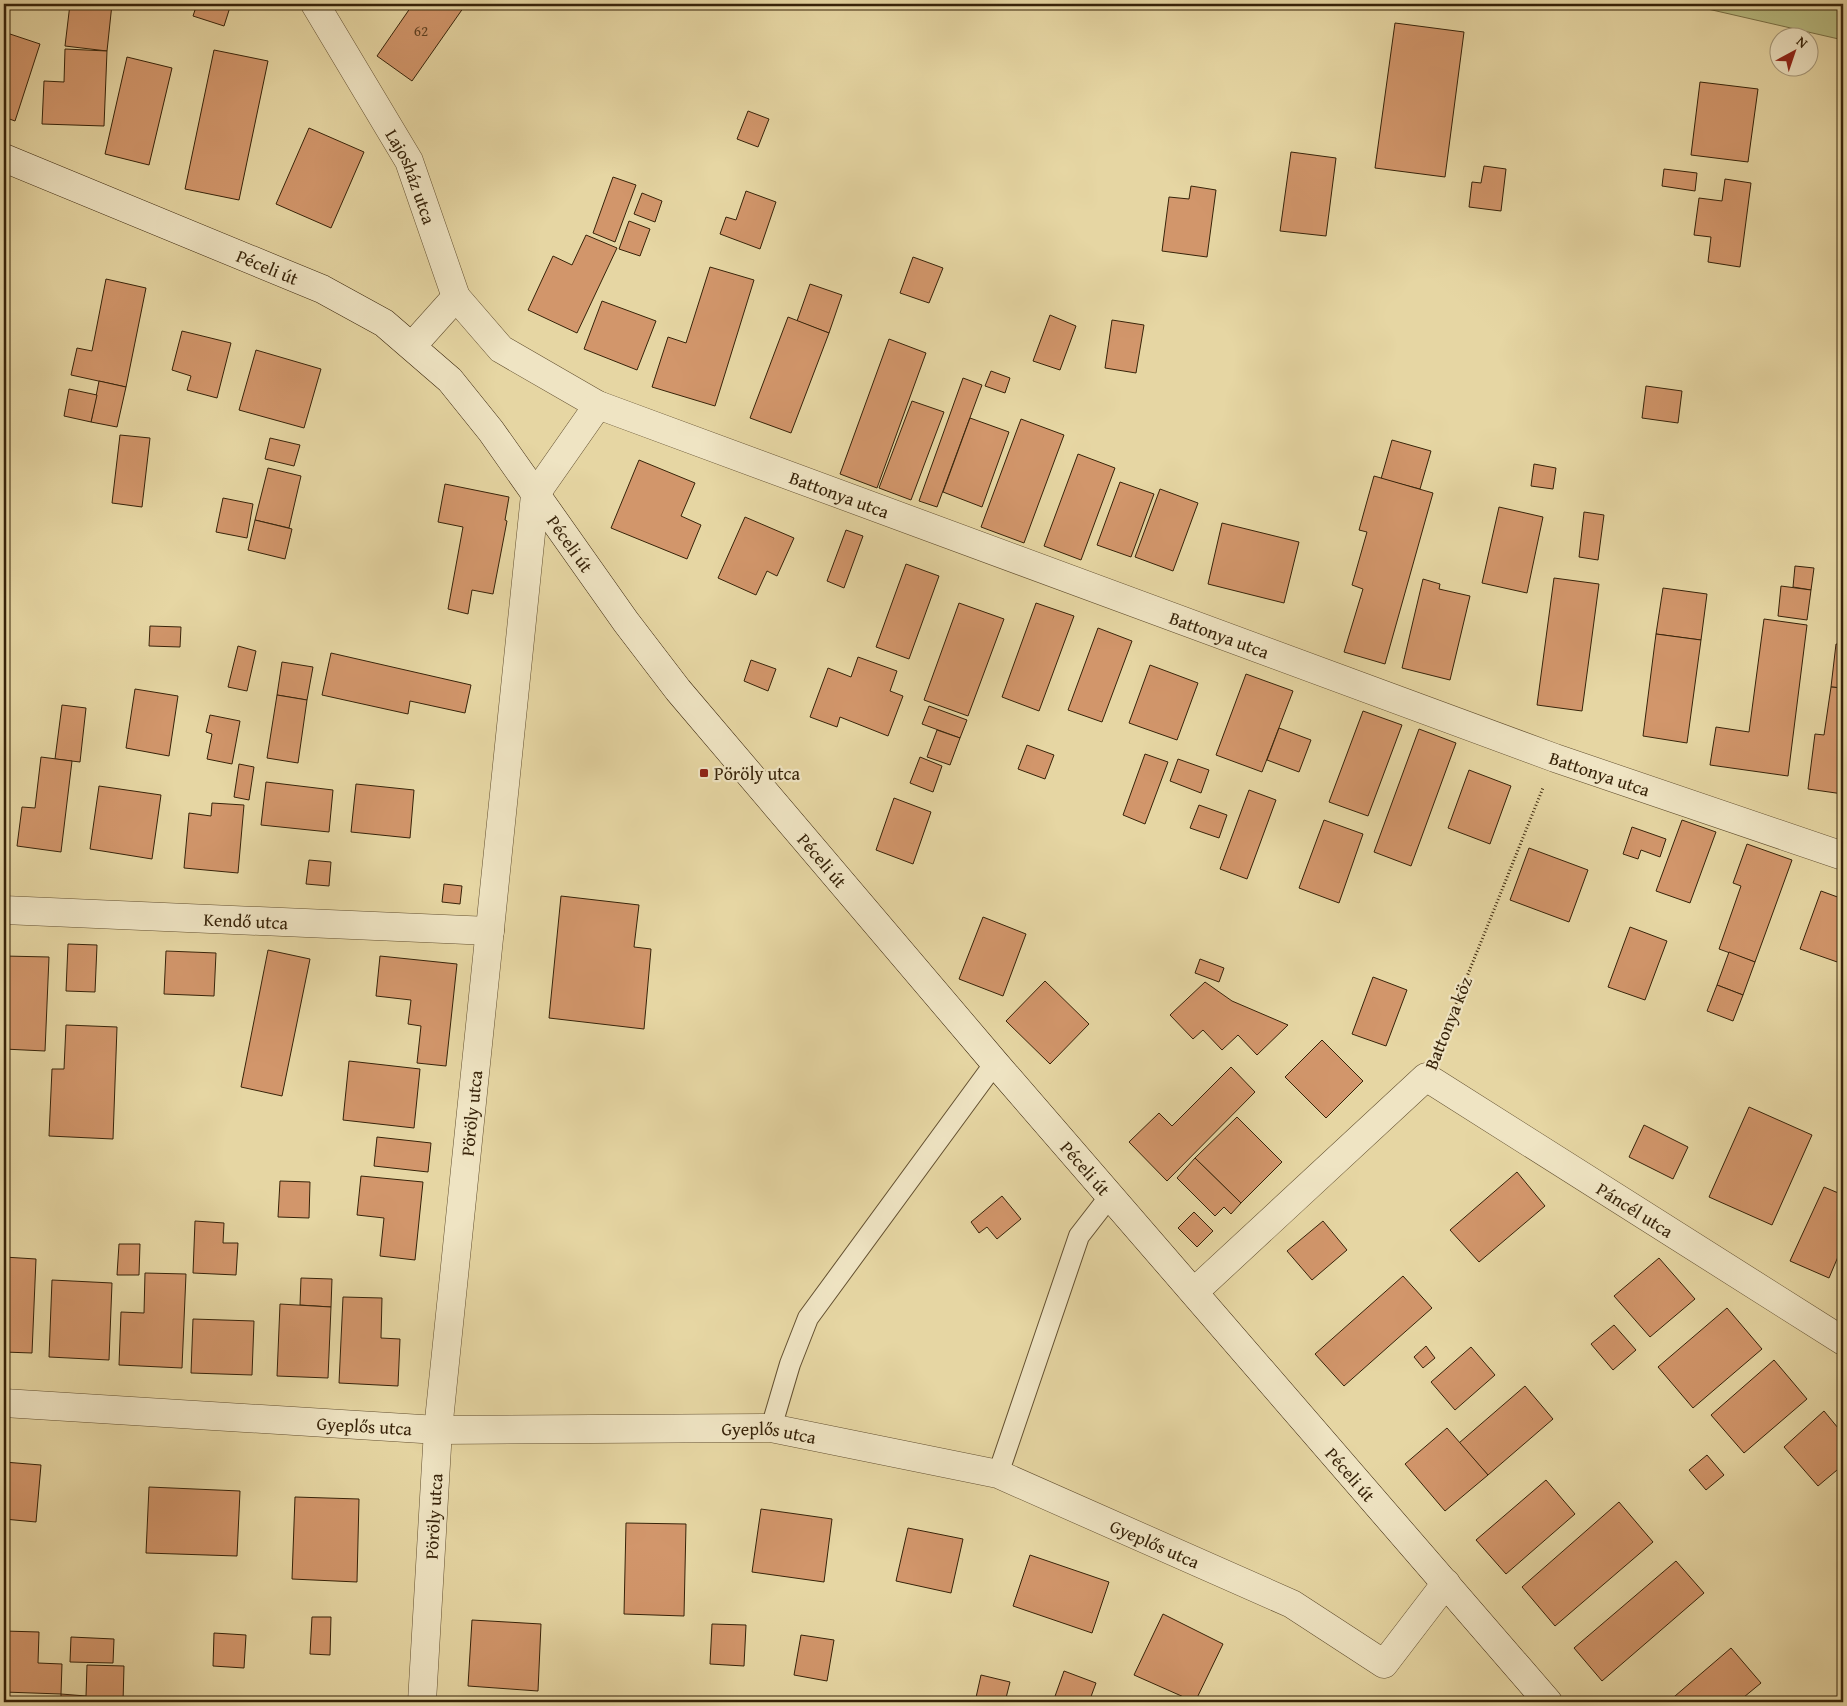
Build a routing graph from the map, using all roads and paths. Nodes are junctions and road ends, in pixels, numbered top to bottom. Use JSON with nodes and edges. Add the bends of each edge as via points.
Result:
{"nodes":[{"id":1,"x":314,"y":4,"type":"edge"},
{"id":2,"x":4,"y":158,"type":"edge"},
{"id":3,"x":456,"y":298,"type":"junction"},
{"id":4,"x":413,"y":345,"type":"junction"},
{"id":5,"x":501,"y":349,"type":"joint"},
{"id":6,"x":598,"y":405,"type":"junction"},
{"id":7,"x":535,"y":495,"type":"junction"},
{"id":8,"x":1555,"y":758,"type":"junction"},
{"id":9,"x":1843,"y":856,"type":"edge"},
{"id":10,"x":4,"y":910,"type":"edge"},
{"id":11,"x":490,"y":930,"type":"junction"},
{"id":12,"x":995,"y":1063,"type":"junction"},
{"id":13,"x":1426,"y":1077,"type":"junction"},
{"id":14,"x":1110,"y":1196,"type":"junction"},
{"id":15,"x":1194,"y":1292,"type":"junction"},
{"id":16,"x":1843,"y":1341,"type":"edge"},
{"id":17,"x":4,"y":1402,"type":"edge"},
{"id":18,"x":771,"y":1428,"type":"junction"},
{"id":19,"x":438,"y":1430,"type":"junction"},
{"id":20,"x":998,"y":1474,"type":"junction"},
{"id":21,"x":1446,"y":1583,"type":"junction"},
{"id":22,"x":422,"y":1702,"type":"edge"},
{"id":23,"x":1548,"y":1702,"type":"edge"}],
"edges":[{"from":1,"to":3,"type":"street","name":"Lajosház utca","via":[[409,161]]},
{"from":2,"to":4,"type":"street","name":"Péceli út","via":[[322,289],[384,322]]},
{"from":3,"to":4,"type":"street"},
{"from":3,"to":5,"type":"street","name":"Lajosház utca"},
{"from":4,"to":7,"type":"street","name":"Péceli út","via":[[450,380],[491,431]]},
{"from":5,"to":6,"type":"street","name":"Battonya utca"},
{"from":6,"to":7,"type":"street"},
{"from":6,"to":8,"type":"street","name":"Battonya utca"},
{"from":7,"to":11,"type":"street","name":"Pöröly utca"},
{"from":7,"to":12,"type":"street","name":"Péceli út","via":[[678,690]]},
{"from":8,"to":9,"type":"street","name":"Battonya utca"},
{"from":8,"to":13,"type":"path","name":"Battonya köz"},
{"from":10,"to":11,"type":"street","name":"Kendő utca"},
{"from":11,"to":19,"type":"street","name":"Pöröly utca"},
{"from":12,"to":14,"type":"street","name":"Péceli út"},
{"from":12,"to":18,"type":"lane","via":[[808,1318]]},
{"from":13,"to":15,"type":"street","name":"Battonya köz"},
{"from":13,"to":16,"type":"street","name":"Páncél utca"},
{"from":14,"to":15,"type":"street","name":"Péceli út"},
{"from":14,"to":20,"type":"lane","via":[[1079,1236]]},
{"from":15,"to":21,"type":"street","name":"Péceli út"},
{"from":17,"to":19,"type":"street","name":"Gyeplős utca"},
{"from":18,"to":19,"type":"street","name":"Gyeplős utca"},
{"from":18,"to":20,"type":"street","name":"Gyeplős utca"},
{"from":19,"to":22,"type":"street","name":"Pöröly utca"},
{"from":20,"to":21,"type":"street","name":"Gyeplős utca","via":[[1292,1604],[1384,1664]]},
{"from":21,"to":23,"type":"street","name":"Péceli út"}]}
